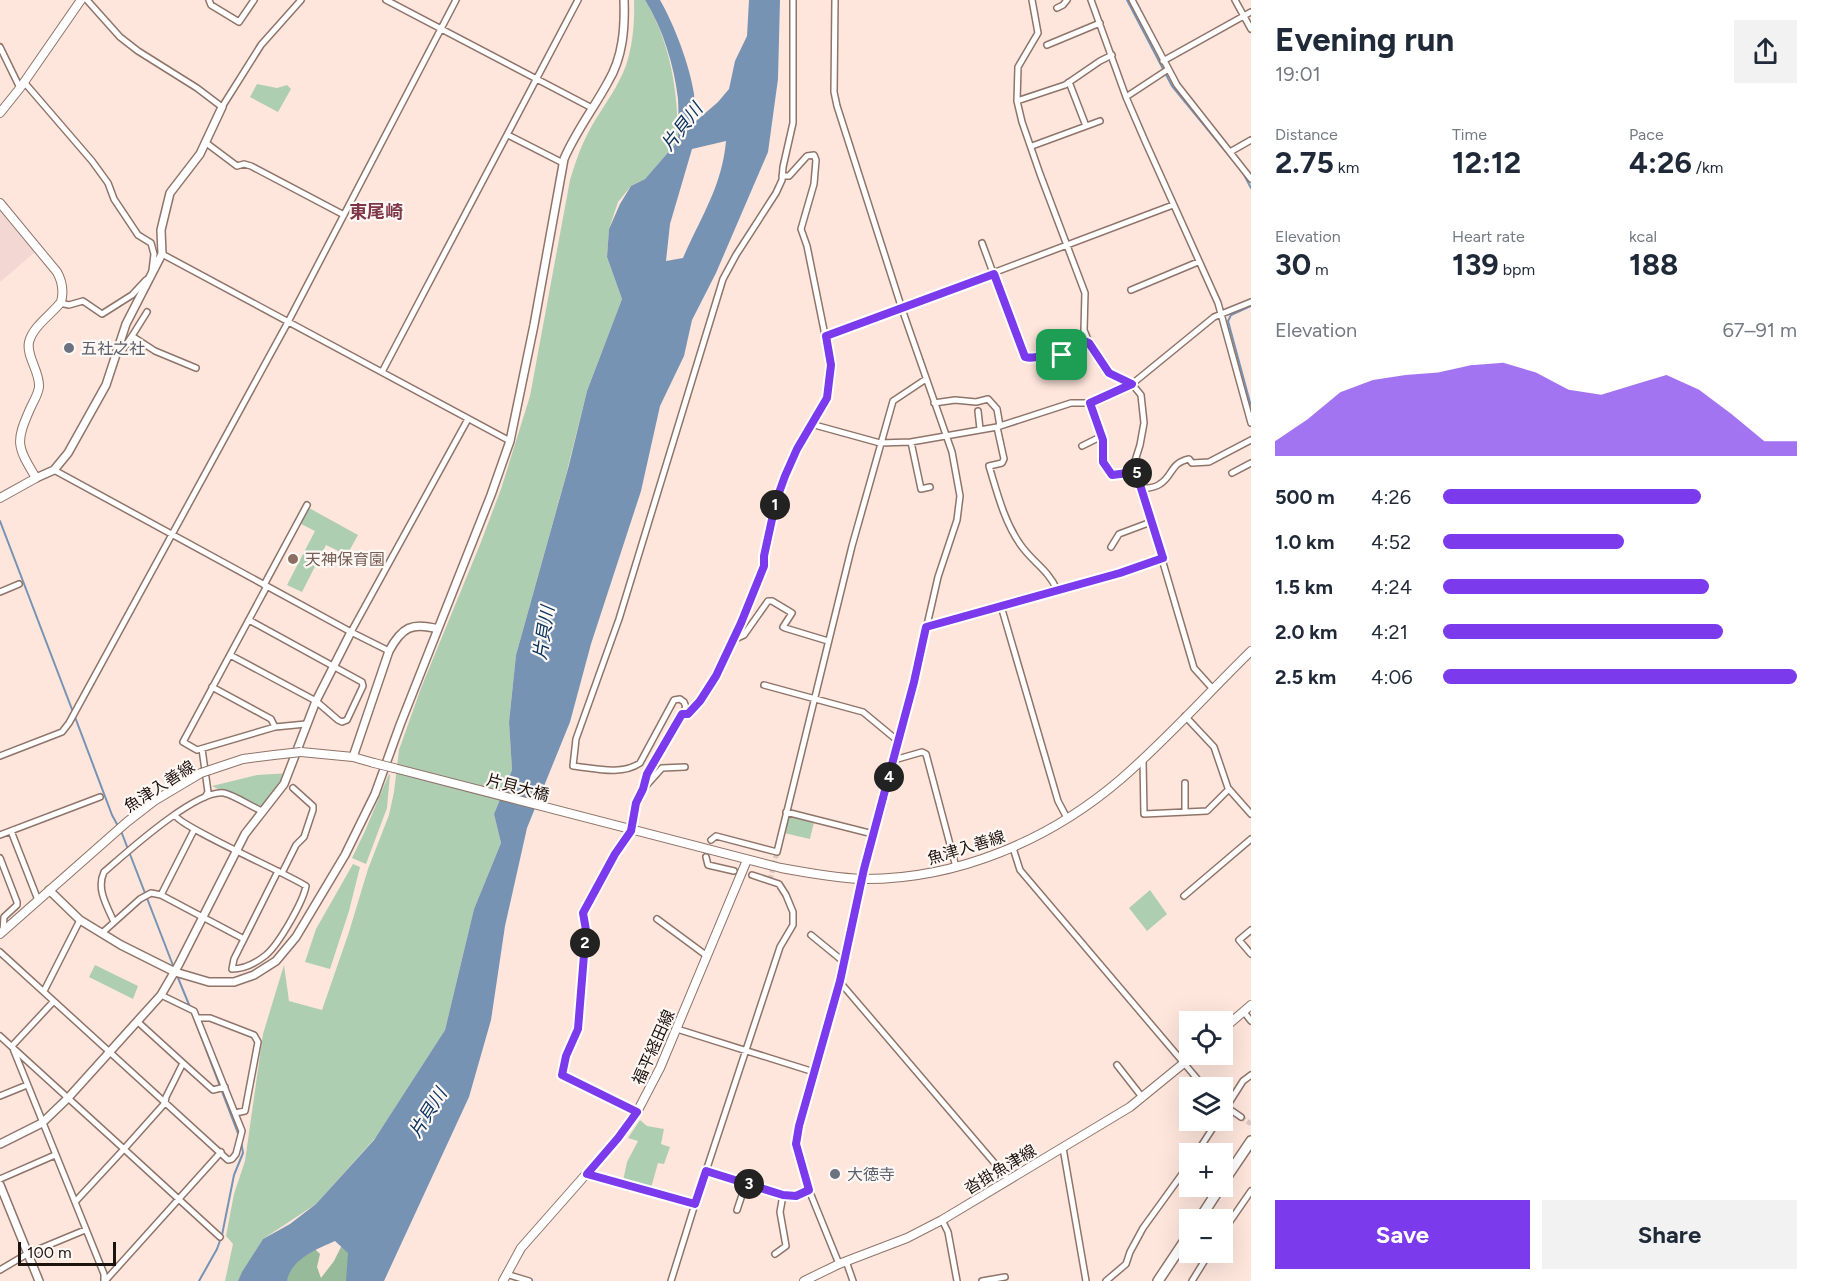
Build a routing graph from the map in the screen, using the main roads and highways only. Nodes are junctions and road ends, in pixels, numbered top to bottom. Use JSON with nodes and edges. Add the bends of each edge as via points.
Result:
{"nodes":[{"id":1,"x":81,"y":0,"type":"edge"},
{"id":2,"x":0,"y":113,"type":"edge"},
{"id":3,"x":0,"y":203,"type":"edge"},
{"id":4,"x":0,"y":498,"type":"edge"},
{"id":5,"x":1251,"y":651,"type":"edge"},
{"id":6,"x":405,"y":771,"type":"joint"},
{"id":7,"x":627,"y":830,"type":"joint"},
{"id":8,"x":747,"y":860,"type":"junction"},
{"id":9,"x":2,"y":933,"type":"edge"},
{"id":10,"x":1251,"y":1005,"type":"edge"},
{"id":11,"x":1233,"y":1021,"type":"edge"},
{"id":12,"x":1183,"y":1065,"type":"edge"},
{"id":13,"x":1251,"y":1142,"type":"edge"},
{"id":14,"x":1233,"y":1169,"type":"edge"},
{"id":15,"x":1179,"y":1250,"type":"edge"},
{"id":16,"x":505,"y":1277,"type":"edge"},
{"id":17,"x":804,"y":1281,"type":"edge"},
{"id":18,"x":1158,"y":1281,"type":"edge"}],
"edges":[{"from":1,"to":2,"type":"main road"},
{"from":3,"to":4,"type":"main road","via":[[57,272],[63,296],[30,340],[30,356],[39,386],[19,437],[24,458],[36,478]]},
{"from":5,"to":8,"type":"main road","name":"魚津入善線","via":[[1119,780],[1067,818],[1013,848],[918,875],[863,879],[819,875]]},
{"from":6,"to":7,"type":"main road","name":"片貝大橋"},
{"from":6,"to":9,"type":"main road","name":"魚津入善線","bridge":true,"via":[[353,757],[301,752],[243,759],[201,773],[127,822]]},
{"from":7,"to":8,"type":"main road","name":"魚津入善線"},
{"from":8,"to":16,"type":"main road","name":"福平経田線","via":[[651,1088],[618,1138],[521,1248]]},
{"from":10,"to":11,"type":"main road"},
{"from":12,"to":17,"type":"main road","name":"沓掛魚津線","via":[[1063,1148],[942,1220]]},
{"from":13,"to":14,"type":"highway"},
{"from":15,"to":18,"type":"highway"}]}
